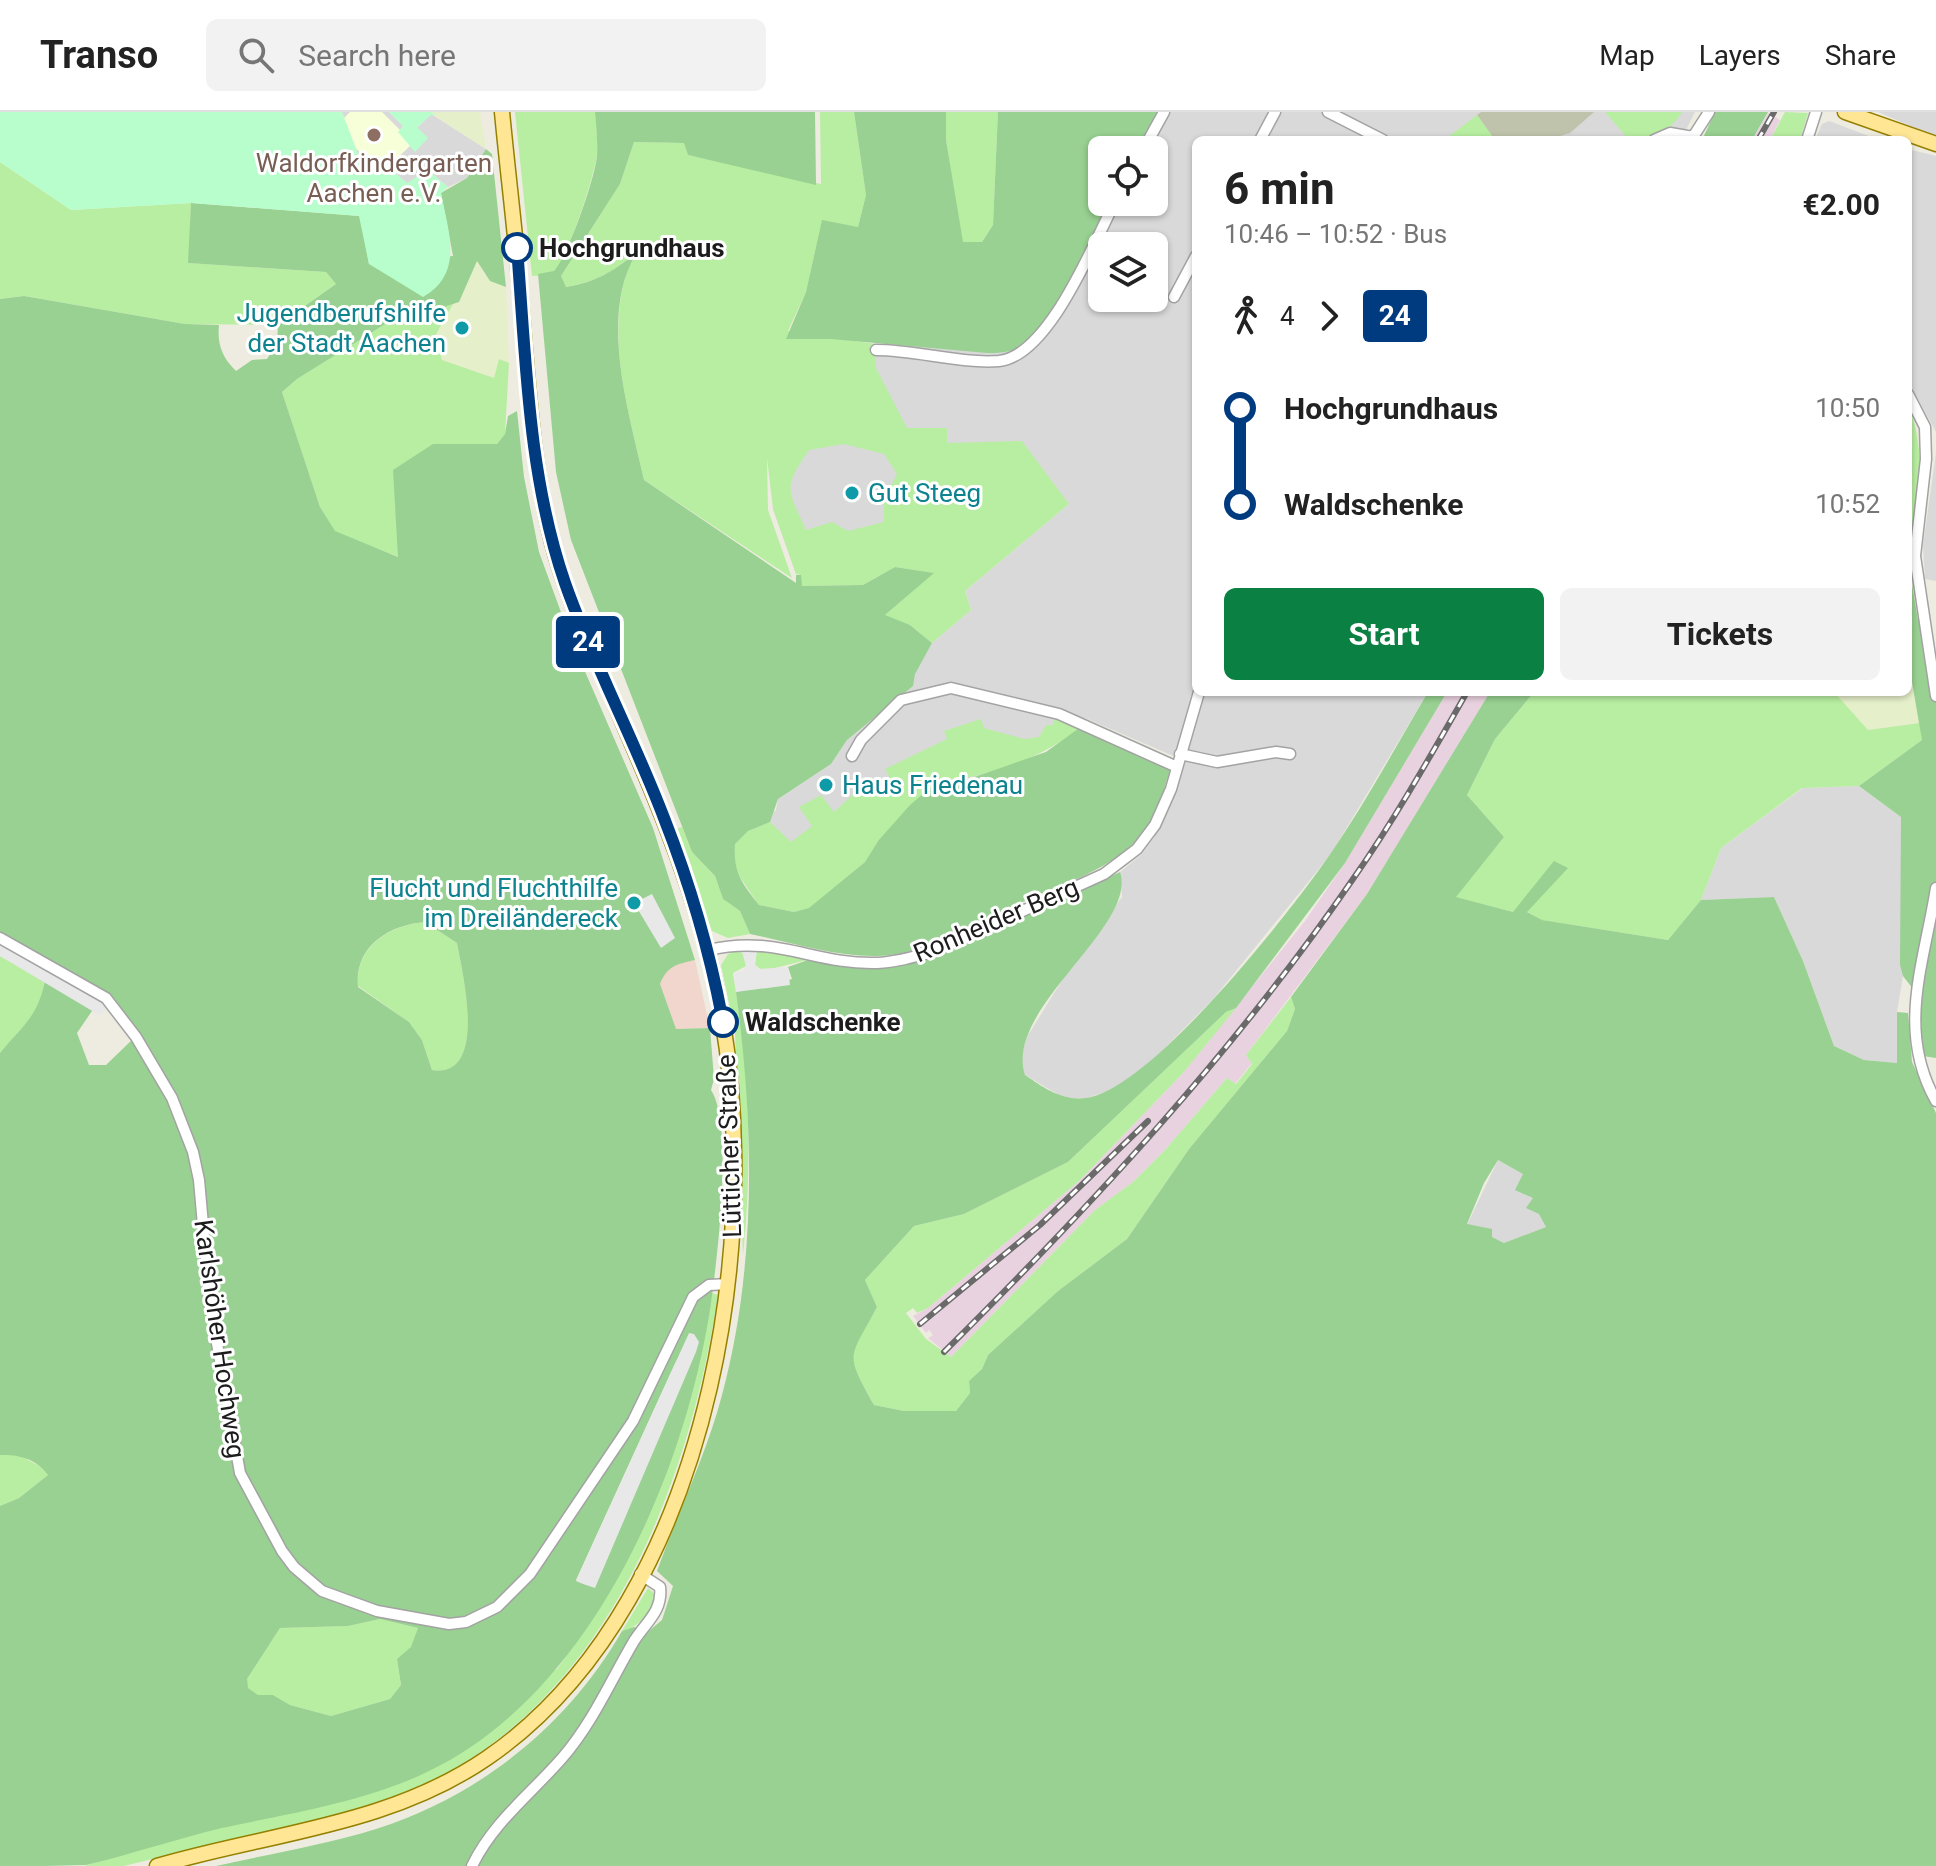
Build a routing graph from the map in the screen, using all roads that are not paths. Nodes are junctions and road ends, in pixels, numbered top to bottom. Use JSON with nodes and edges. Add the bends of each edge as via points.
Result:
{"nodes":[{"id":1,"x":502,"y":112,"type":"edge"},
{"id":2,"x":1164,"y":112,"type":"edge"},
{"id":3,"x":1275,"y":112,"type":"edge"},
{"id":4,"x":1328,"y":112,"type":"edge"},
{"id":5,"x":1709,"y":112,"type":"edge"},
{"id":6,"x":1816,"y":112,"type":"edge"},
{"id":7,"x":1845,"y":112,"type":"edge"},
{"id":8,"x":1151,"y":136,"type":"edge"},
{"id":9,"x":1262,"y":136,"type":"edge"},
{"id":10,"x":1375,"y":136,"type":"edge"},
{"id":11,"x":1663,"y":136,"type":"edge"},
{"id":12,"x":1683,"y":136,"type":"edge"},
{"id":13,"x":1693,"y":136,"type":"edge"},
{"id":14,"x":1808,"y":136,"type":"edge"},
{"id":15,"x":1936,"y":144,"type":"edge"},
{"id":16,"x":1108,"y":216,"type":"edge"},
{"id":17,"x":1192,"y":263,"type":"edge"},
{"id":18,"x":1174,"y":297,"type":"dead end"},
{"id":19,"x":876,"y":350,"type":"dead end"},
{"id":20,"x":1912,"y":400,"type":"edge"},
{"id":21,"x":1930,"y":425,"type":"edge"},
{"id":22,"x":1198,"y":696,"type":"edge"},
{"id":23,"x":1936,"y":696,"type":"edge"},
{"id":24,"x":1180,"y":754,"type":"junction"},
{"id":25,"x":1290,"y":754,"type":"dead end"},
{"id":26,"x":852,"y":756,"type":"dead end"},
{"id":27,"x":1177,"y":767,"type":"junction"},
{"id":28,"x":1936,"y":888,"type":"edge"},
{"id":29,"x":0,"y":938,"type":"edge"},
{"id":30,"x":708,"y":950,"type":"junction"},
{"id":31,"x":1936,"y":1101,"type":"edge"},
{"id":32,"x":729,"y":1284,"type":"junction"},
{"id":33,"x":640,"y":1574,"type":"junction"},
{"id":34,"x":167,"y":1865,"type":"edge"},
{"id":35,"x":472,"y":1866,"type":"edge"}],
"edges":[{"from":1,"to":30,"type":"main road","name":"Lütticher Straße","via":[[534,452],[553,545],[584,632],[664,817]]},
{"from":2,"to":8,"type":"street"},
{"from":3,"to":9,"type":"street"},
{"from":4,"to":10,"type":"street"},
{"from":5,"to":13,"type":"street"},
{"from":6,"to":14,"type":"street"},
{"from":7,"to":15,"type":"main road"},
{"from":11,"to":12,"type":"street"},
{"from":16,"to":19,"type":"street","via":[[1051,324],[1025,352],[993,361]]},
{"from":17,"to":18,"type":"street"},
{"from":20,"to":21,"type":"street"},
{"from":21,"to":23,"type":"street","via":[[1915,556]]},
{"from":22,"to":24,"type":"street","name":"Ronheider Berg"},
{"from":24,"to":25,"type":"street","via":[[1217,762]]},
{"from":24,"to":27,"type":"street","name":"Ronheider Berg"},
{"from":26,"to":27,"type":"street","via":[[901,700],[966,688],[1059,714]]},
{"from":27,"to":30,"type":"street","name":"Ronheider Berg","via":[[1155,825],[1120,864],[932,952],[879,963],[765,943]]},
{"from":28,"to":31,"type":"street","via":[[1913,1034],[1919,1066]]},
{"from":29,"to":32,"type":"street","name":"Karlshöher Hochweg","via":[[106,998],[172,1098],[199,1180],[210,1304],[240,1473],[294,1567],[337,1598],[449,1624],[497,1607],[530,1574],[633,1421],[693,1297],[709,1285]]},
{"from":30,"to":32,"type":"main road","name":"Lütticher Straße","via":[[732,1103]]},
{"from":32,"to":33,"type":"main road","name":"Lütticher Straße","via":[[705,1408]]},
{"from":33,"to":34,"type":"main road","name":"Lütticher Straße","via":[[579,1671],[521,1732],[485,1759],[398,1805]]},
{"from":33,"to":35,"type":"street","via":[[660,1587],[657,1611],[639,1632],[586,1725],[496,1828]]}]}
